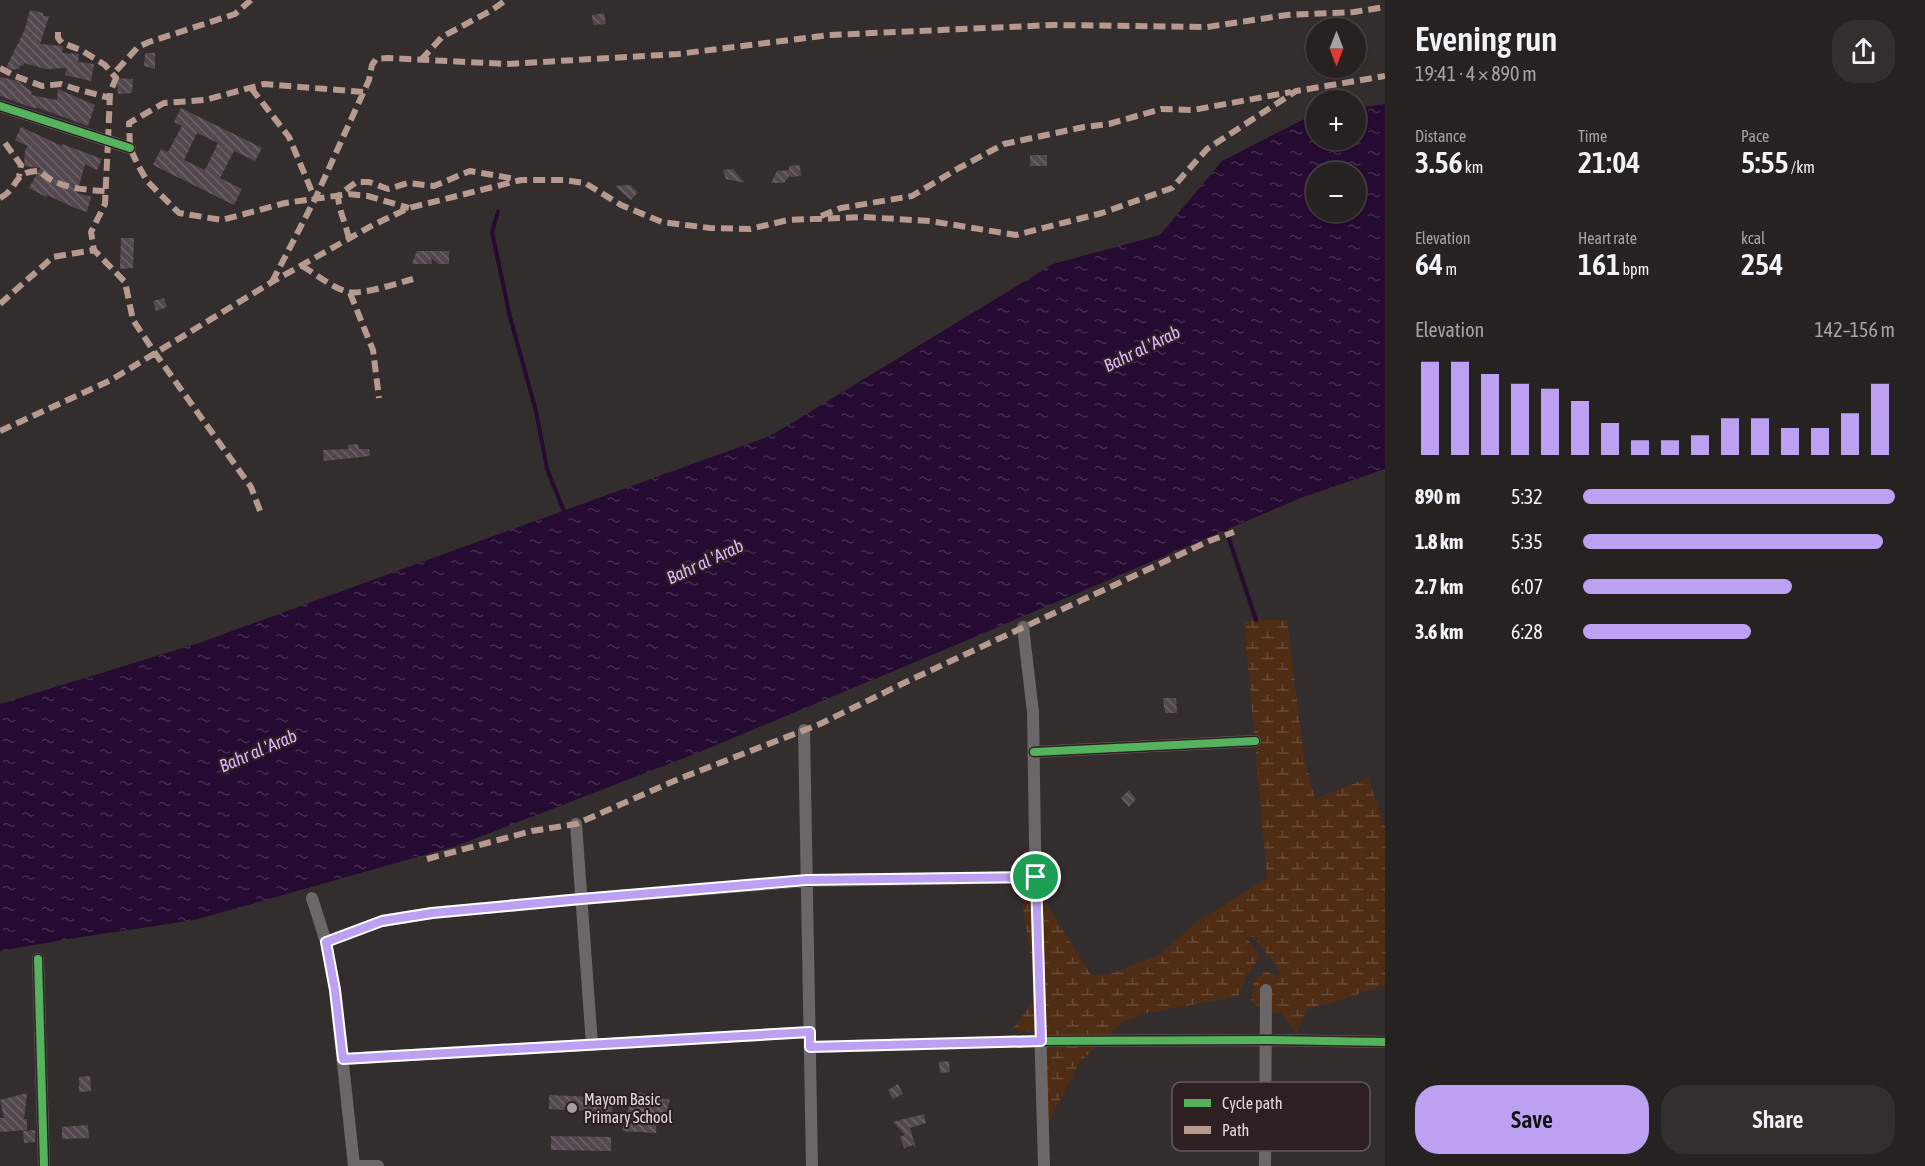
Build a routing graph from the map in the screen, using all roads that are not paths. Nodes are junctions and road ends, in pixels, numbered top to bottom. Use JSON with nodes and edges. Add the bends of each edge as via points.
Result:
{"nodes":[{"id":1,"x":0,"y":106,"type":"edge"},
{"id":2,"x":130,"y":148,"type":"dead end"},
{"id":3,"x":1023,"y":627,"type":"dead end"},
{"id":4,"x":804,"y":730,"type":"dead end"},
{"id":5,"x":1255,"y":741,"type":"dead end"},
{"id":6,"x":1034,"y":752,"type":"junction"},
{"id":7,"x":576,"y":824,"type":"dead end"},
{"id":8,"x":1036,"y":877,"type":"junction"},
{"id":9,"x":807,"y":880,"type":"junction"},
{"id":10,"x":312,"y":898,"type":"dead end"},
{"id":11,"x":581,"y":899,"type":"junction"},
{"id":12,"x":326,"y":942,"type":"junction"},
{"id":13,"x":38,"y":959,"type":"dead end"},
{"id":14,"x":1266,"y":990,"type":"dead end"},
{"id":15,"x":810,"y":1032,"type":"junction"},
{"id":16,"x":1266,"y":1040,"type":"junction"},
{"id":17,"x":1041,"y":1041,"type":"junction"},
{"id":18,"x":1385,"y":1042,"type":"edge"},
{"id":19,"x":592,"y":1045,"type":"junction"},
{"id":20,"x":810,"y":1047,"type":"junction"},
{"id":21,"x":343,"y":1059,"type":"junction"},
{"id":22,"x":1266,"y":1082,"type":"edge"},
{"id":23,"x":1265,"y":1151,"type":"edge"},
{"id":24,"x":44,"y":1166,"type":"edge"},
{"id":25,"x":356,"y":1166,"type":"edge"},
{"id":26,"x":378,"y":1166,"type":"edge"},
{"id":27,"x":812,"y":1166,"type":"edge"},
{"id":28,"x":1044,"y":1166,"type":"edge"},
{"id":29,"x":1265,"y":1166,"type":"edge"}],
"edges":[{"from":1,"to":2,"type":"street"},
{"from":3,"to":6,"type":"street"},
{"from":4,"to":9,"type":"street"},
{"from":5,"to":6,"type":"street"},
{"from":6,"to":8,"type":"street"},
{"from":7,"to":11,"type":"street"},
{"from":8,"to":9,"type":"street"},
{"from":8,"to":17,"type":"street"},
{"from":9,"to":11,"type":"street"},
{"from":9,"to":15,"type":"street"},
{"from":10,"to":12,"type":"street"},
{"from":11,"to":12,"type":"street","via":[[382,921]]},
{"from":11,"to":19,"type":"street"},
{"from":12,"to":21,"type":"street"},
{"from":13,"to":24,"type":"street"},
{"from":14,"to":16,"type":"street"},
{"from":15,"to":19,"type":"street"},
{"from":15,"to":20,"type":"street"},
{"from":16,"to":17,"type":"street"},
{"from":16,"to":18,"type":"street"},
{"from":16,"to":22,"type":"street"},
{"from":17,"to":20,"type":"street"},
{"from":17,"to":28,"type":"street"},
{"from":19,"to":21,"type":"street"},
{"from":20,"to":27,"type":"street"},
{"from":21,"to":25,"type":"street"},
{"from":23,"to":29,"type":"street"},
{"from":25,"to":26,"type":"street"}]}
